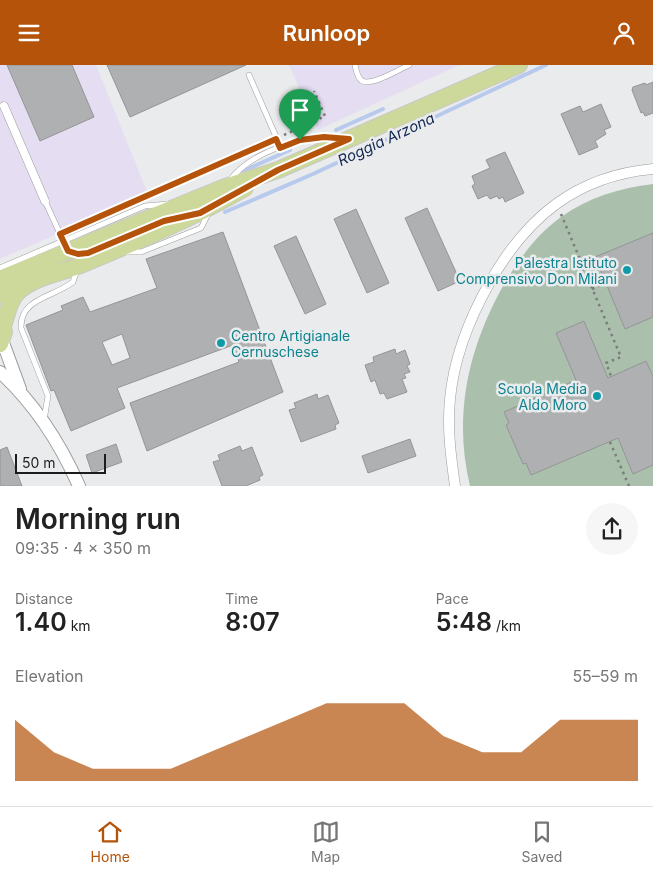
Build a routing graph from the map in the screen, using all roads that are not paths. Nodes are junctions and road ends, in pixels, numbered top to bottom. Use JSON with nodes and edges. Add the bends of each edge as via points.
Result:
{"nodes":[{"id":1,"x":354,"y":65,"type":"edge"},
{"id":2,"x":409,"y":65,"type":"edge"},
{"id":3,"x":519,"y":65,"type":"edge"},
{"id":4,"x":249,"y":75,"type":"dead end"},
{"id":5,"x":4,"y":106,"type":"dead end"},
{"id":6,"x":349,"y":139,"type":"junction"},
{"id":7,"x":280,"y":148,"type":"junction"},
{"id":8,"x":653,"y":169,"type":"edge"},
{"id":9,"x":278,"y":170,"type":"junction"},
{"id":10,"x":225,"y":187,"type":"junction"},
{"id":11,"x":45,"y":201,"type":"joint"},
{"id":12,"x":206,"y":210,"type":"junction"},
{"id":13,"x":168,"y":220,"type":"dead end"},
{"id":14,"x":68,"y":254,"type":"junction"},
{"id":15,"x":0,"y":268,"type":"edge"},
{"id":16,"x":0,"y":279,"type":"edge"},
{"id":17,"x":0,"y":294,"type":"edge"},
{"id":18,"x":2,"y":319,"type":"edge"},
{"id":19,"x":1,"y":342,"type":"edge"},
{"id":20,"x":0,"y":372,"type":"edge"},
{"id":21,"x":21,"y":391,"type":"junction"},
{"id":22,"x":44,"y":423,"type":"junction"},
{"id":23,"x":78,"y":486,"type":"edge"},
{"id":24,"x":455,"y":486,"type":"edge"}],
"edges":[{"from":1,"to":2,"type":"lane","via":[[364,82],[373,82]]},
{"from":3,"to":6,"type":"main road"},
{"from":4,"to":7,"type":"lane"},
{"from":5,"to":11,"type":"street"},
{"from":6,"to":7,"type":"lane","via":[[312,137]]},
{"from":6,"to":9,"type":"main road"},
{"from":7,"to":10,"type":"lane","via":[[244,167]]},
{"from":8,"to":24,"type":"street","via":[[606,179],[556,203],[532,223],[508,252],[477,305],[454,370],[449,409]]},
{"from":9,"to":10,"type":"main road"},
{"from":9,"to":12,"type":"main road"},
{"from":10,"to":14,"type":"main road"},
{"from":11,"to":14,"type":"lane"},
{"from":12,"to":13,"type":"lane"},
{"from":12,"to":14,"type":"main road","via":[[112,252]]},
{"from":14,"to":15,"type":"lane"},
{"from":14,"to":16,"type":"main road"},
{"from":14,"to":17,"type":"main road"},
{"from":14,"to":18,"type":"main road","via":[[51,274],[22,288]]},
{"from":14,"to":22,"type":"lane","via":[[73,282],[31,303],[20,321],[48,395]]},
{"from":18,"to":19,"type":"main road"},
{"from":19,"to":21,"type":"street"},
{"from":20,"to":21,"type":"street"},
{"from":21,"to":22,"type":"street"},
{"from":22,"to":23,"type":"street","via":[[63,452]]}]}
